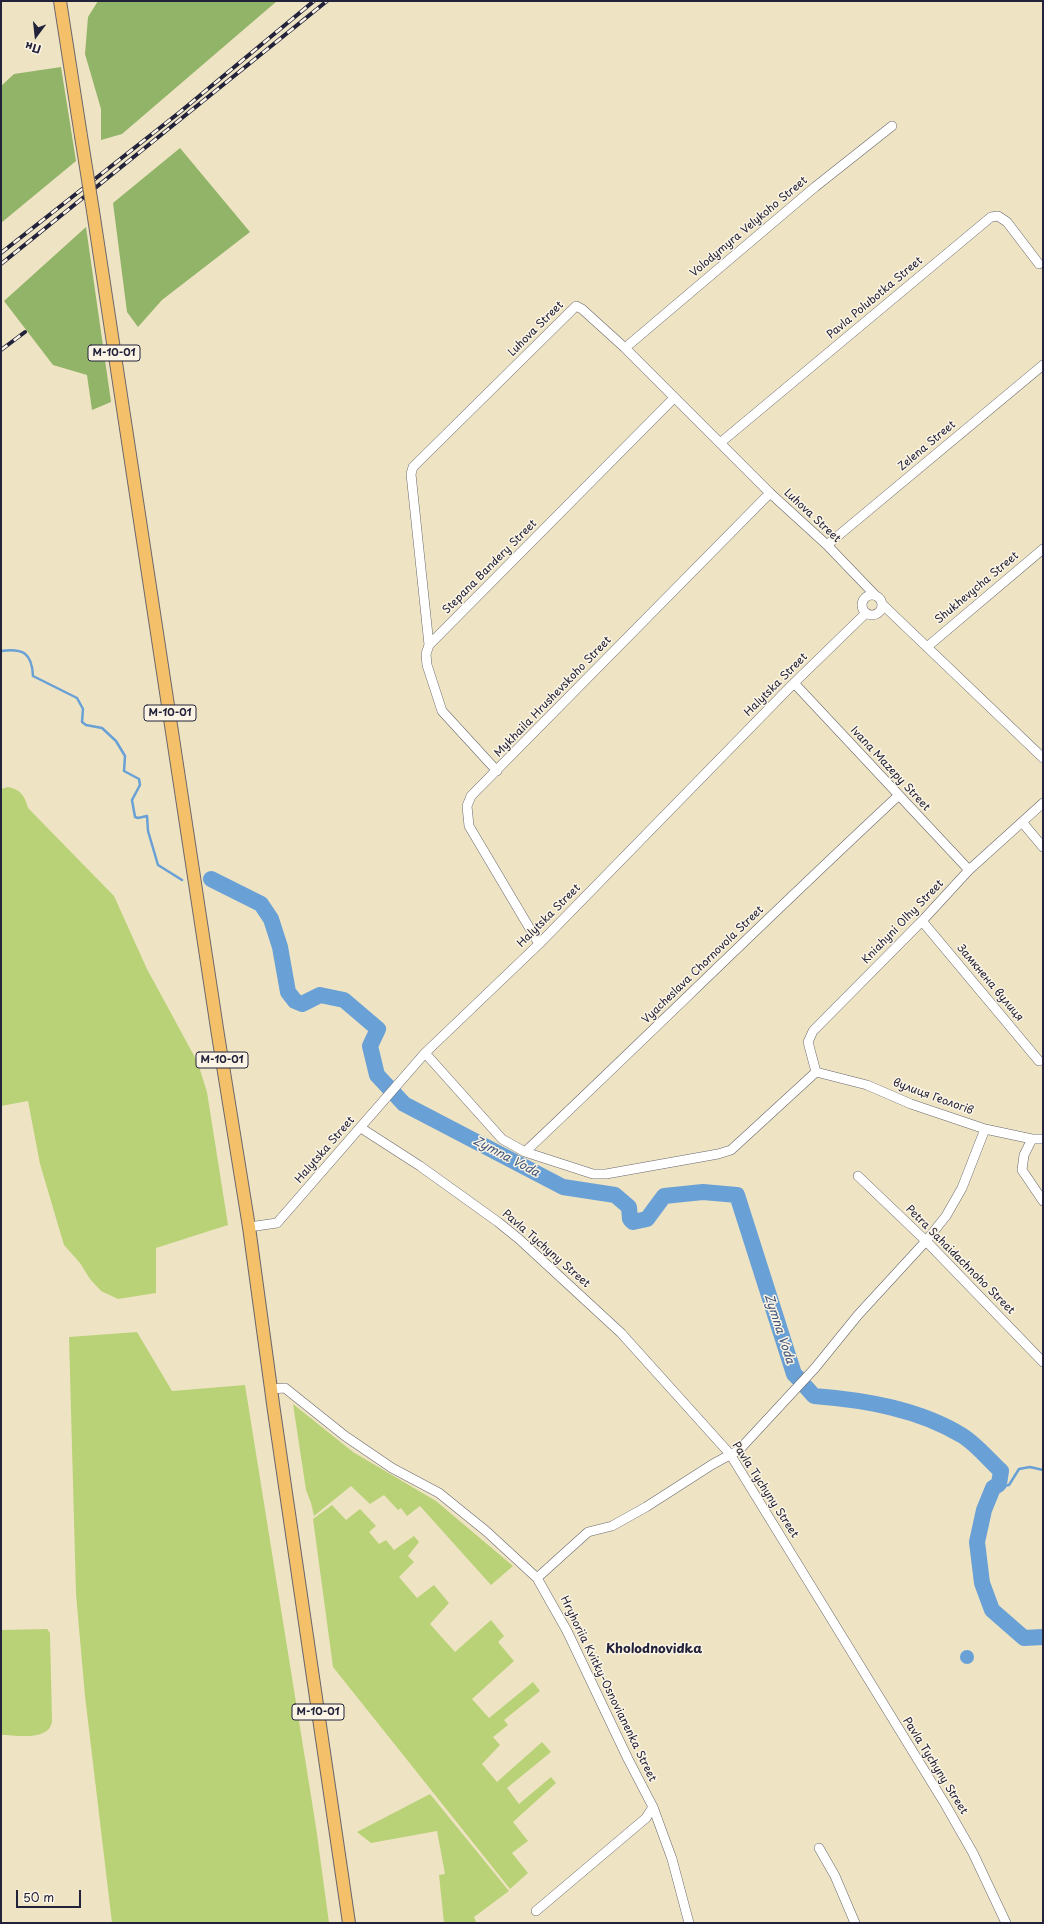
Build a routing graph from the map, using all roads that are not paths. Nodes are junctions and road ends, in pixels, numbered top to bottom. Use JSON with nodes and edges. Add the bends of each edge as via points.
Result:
{"nodes":[{"id":1,"x":60,"y":1,"type":"edge"},
{"id":2,"x":892,"y":126,"type":"dead end"},
{"id":3,"x":1039,"y":264,"type":"dead end"},
{"id":4,"x":624,"y":348,"type":"junction"},
{"id":5,"x":1043,"y":365,"type":"edge"},
{"id":6,"x":674,"y":398,"type":"junction"},
{"id":7,"x":720,"y":442,"type":"junction"},
{"id":8,"x":770,"y":493,"type":"junction"},
{"id":9,"x":827,"y":545,"type":"junction"},
{"id":10,"x":1043,"y":548,"type":"edge"},
{"id":11,"x":875,"y":595,"type":"junction"},
{"id":12,"x":882,"y":604,"type":"junction"},
{"id":13,"x":866,"y":613,"type":"junction"},
{"id":14,"x":429,"y":646,"type":"junction"},
{"id":15,"x":927,"y":647,"type":"junction"},
{"id":16,"x":794,"y":683,"type":"junction"},
{"id":17,"x":1043,"y":758,"type":"edge"},
{"id":18,"x":497,"y":771,"type":"junction"},
{"id":19,"x":898,"y":796,"type":"junction"},
{"id":20,"x":1043,"y":803,"type":"edge"},
{"id":21,"x":1022,"y":822,"type":"junction"},
{"id":22,"x":1043,"y":847,"type":"edge"},
{"id":23,"x":969,"y":870,"type":"junction"},
{"id":24,"x":922,"y":921,"type":"junction"},
{"id":25,"x":539,"y":944,"type":"junction"},
{"id":26,"x":426,"y":1053,"type":"junction"},
{"id":27,"x":1038,"y":1061,"type":"dead end"},
{"id":28,"x":816,"y":1072,"type":"junction"},
{"id":29,"x":360,"y":1128,"type":"junction"},
{"id":30,"x":985,"y":1129,"type":"junction"},
{"id":31,"x":1043,"y":1138,"type":"edge"},
{"id":32,"x":1032,"y":1139,"type":"junction"},
{"id":33,"x":526,"y":1152,"type":"junction"},
{"id":34,"x":858,"y":1176,"type":"dead end"},
{"id":35,"x":1043,"y":1201,"type":"edge"},
{"id":36,"x":249,"y":1227,"type":"junction"},
{"id":37,"x":926,"y":1241,"type":"junction"},
{"id":38,"x":1043,"y":1362,"type":"edge"},
{"id":39,"x":271,"y":1389,"type":"junction"},
{"id":40,"x":730,"y":1454,"type":"junction"},
{"id":41,"x":537,"y":1578,"type":"junction"},
{"id":42,"x":653,"y":1807,"type":"junction"},
{"id":43,"x":819,"y":1848,"type":"dead end"},
{"id":44,"x":536,"y":1911,"type":"dead end"},
{"id":45,"x":349,"y":1923,"type":"edge"},
{"id":46,"x":689,"y":1923,"type":"edge"},
{"id":47,"x":855,"y":1923,"type":"edge"},
{"id":48,"x":1006,"y":1923,"type":"edge"}],
"edges":[{"from":1,"to":36,"type":"highway","number":"М-10-01","bridge":true},
{"from":2,"to":4,"type":"street","name":"Volodymyra Velykoho Street","via":[[815,187]]},
{"from":3,"to":7,"type":"street","name":"Pavla Polubotka Street","via":[[1007,222],[998,216],[991,217]]},
{"from":4,"to":6,"type":"street","name":"Luhova Street"},
{"from":4,"to":14,"type":"street","name":"Luhova Street","via":[[576,306],[413,467],[411,474]]},
{"from":5,"to":9,"type":"street","name":"Zelena Street"},
{"from":6,"to":7,"type":"street","name":"Luhova Street"},
{"from":6,"to":14,"type":"street","name":"Stepana Bandery Street"},
{"from":7,"to":8,"type":"street","name":"Luhova Street"},
{"from":8,"to":9,"type":"street","name":"Luhova Street"},
{"from":8,"to":18,"type":"street","name":"Mykhaila Hrushevskoho Street"},
{"from":9,"to":11,"type":"street","name":"Luhova Street"},
{"from":10,"to":15,"type":"street","name":"Shukhevycha Street"},
{"from":11,"to":12,"type":"street"},
{"from":11,"to":13,"type":"street","via":[[864,600],[862,607]]},
{"from":12,"to":13,"type":"street","via":[[877,614]]},
{"from":12,"to":15,"type":"street"},
{"from":13,"to":16,"type":"street","name":"Halytska Street"},
{"from":14,"to":18,"type":"street","via":[[426,665],[442,711]]},
{"from":15,"to":17,"type":"street"},
{"from":16,"to":19,"type":"street","name":"Ivana Mazepy Street"},
{"from":16,"to":25,"type":"street","name":"Halytska Street"},
{"from":18,"to":25,"type":"street","name":"Mykhaila Hrushevskoho Street","via":[[470,796],[466,806],[469,826]]},
{"from":19,"to":23,"type":"street","name":"Ivana Mazepy Street"},
{"from":19,"to":33,"type":"street","name":"Vyacheslava Chornovola Street","via":[[806,881]]},
{"from":20,"to":21,"type":"street","name":"Kniahyni Olhy Street"},
{"from":21,"to":22,"type":"street"},
{"from":21,"to":23,"type":"street","name":"Kniahyni Olhy Street"},
{"from":23,"to":24,"type":"street","name":"Kniahyni Olhy Street"},
{"from":24,"to":27,"type":"street","name":"Замкнена вулиця"},
{"from":24,"to":28,"type":"street","name":"Kniahyni Olhy Street","via":[[813,1031],[808,1042]]},
{"from":25,"to":26,"type":"street","name":"Halytska Street"},
{"from":26,"to":29,"type":"street","name":"Halytska Street"},
{"from":26,"to":33,"type":"street","via":[[502,1139]]},
{"from":28,"to":30,"type":"street","name":"вулиця Геологів","via":[[867,1085],[911,1104]]},
{"from":28,"to":33,"type":"street","via":[[731,1150],[718,1154],[606,1174],[593,1174]]},
{"from":29,"to":36,"type":"street","name":"Halytska Street","via":[[277,1223]]},
{"from":29,"to":40,"type":"street","name":"Pavla Tychyny Street","via":[[420,1166],[519,1239],[621,1333]]},
{"from":30,"to":32,"type":"street","name":"вулиця Геологів"},
{"from":30,"to":37,"type":"street","via":[[952,1207]]},
{"from":31,"to":32,"type":"street","name":"вулиця Геологів"},
{"from":32,"to":35,"type":"street","via":[[1024,1155],[1022,1170]]},
{"from":34,"to":37,"type":"street","name":"Petra Sahaidachnoho Street"},
{"from":36,"to":39,"type":"highway","number":"М-10-01"},
{"from":37,"to":38,"type":"street","name":"Petra Sahaidachnoho Street"},
{"from":37,"to":40,"type":"street","via":[[858,1315],[793,1392],[739,1450]]},
{"from":39,"to":41,"type":"street","name":"Hryhoriia Kvitky-Osnovianenka Street","via":[[285,1388],[344,1436],[386,1464],[439,1493],[492,1536]]},
{"from":39,"to":45,"type":"highway","number":"М-10-01"},
{"from":40,"to":41,"type":"street","via":[[612,1526],[588,1532]]},
{"from":40,"to":48,"type":"street","name":"Pavla Tychyny Street","via":[[945,1804],[973,1853]]},
{"from":41,"to":42,"type":"street","name":"Hryhoriia Kvitky-Osnovianenka Street","via":[[567,1631]]},
{"from":42,"to":44,"type":"street","via":[[646,1818]]},
{"from":42,"to":46,"type":"street","name":"Hryhoriia Kvitky-Osnovianenka Street","via":[[672,1859]]},
{"from":43,"to":47,"type":"street","via":[[835,1876]]}]}
